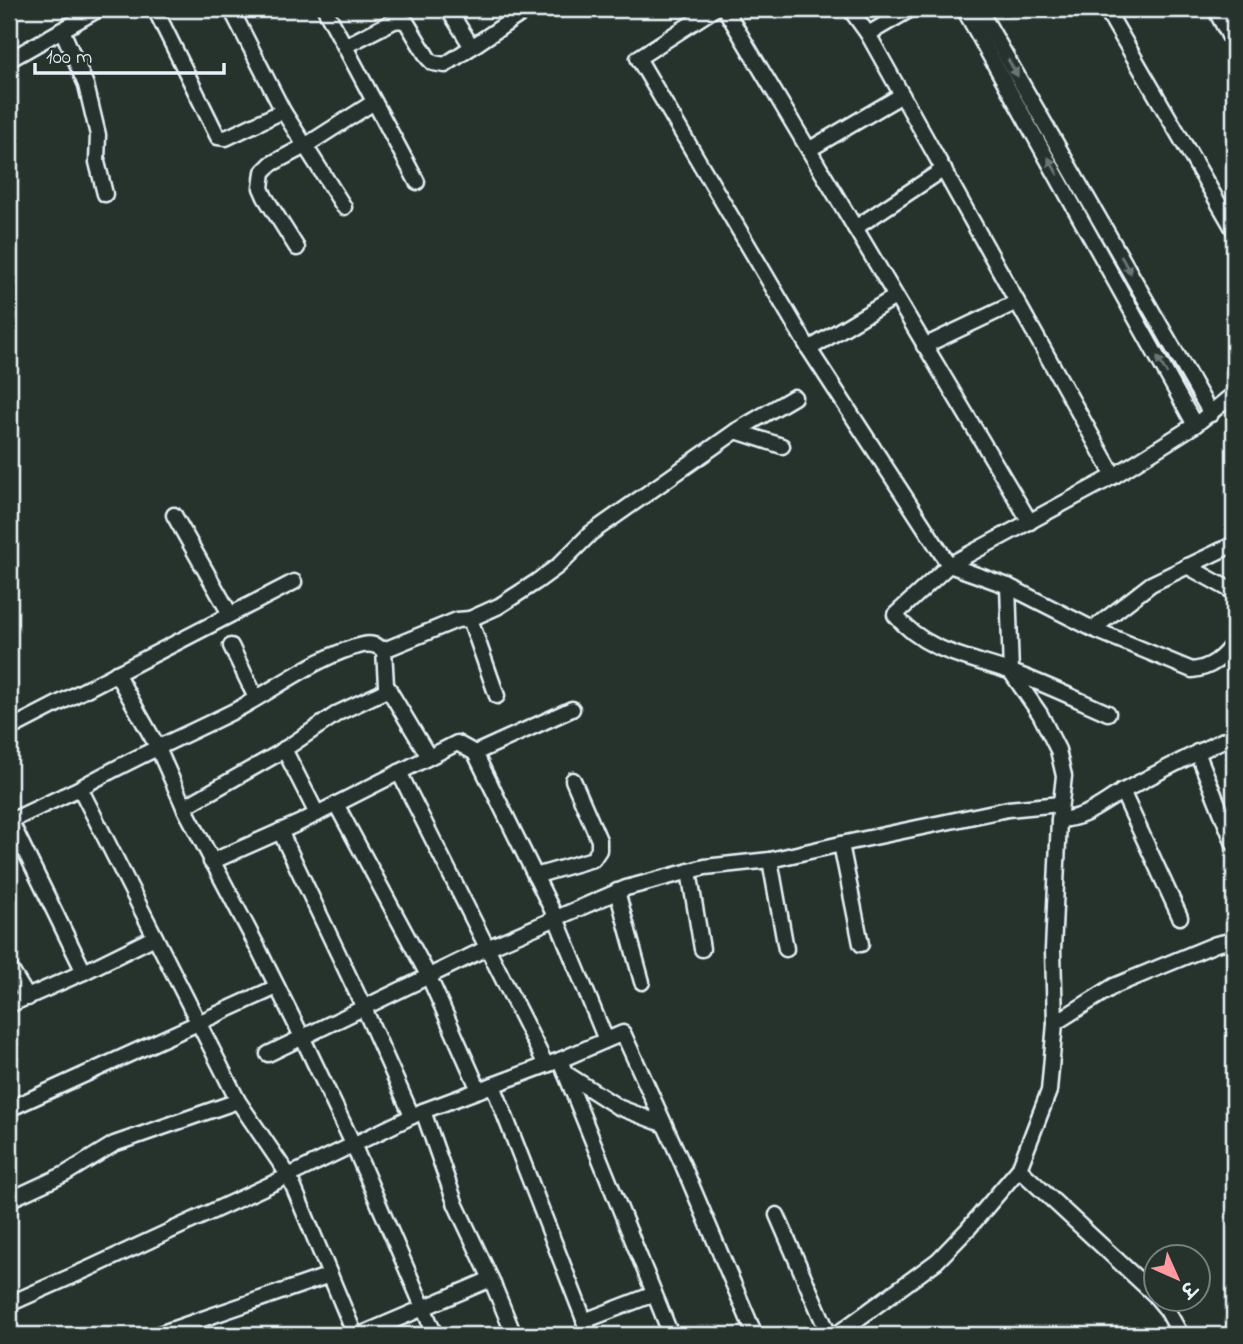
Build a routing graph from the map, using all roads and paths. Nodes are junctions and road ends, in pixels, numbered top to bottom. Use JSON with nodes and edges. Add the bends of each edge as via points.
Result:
{"nodes":[{"id":1,"x":100,"y":9,"type":"edge"},
{"id":2,"x":155,"y":9,"type":"edge"},
{"id":3,"x":231,"y":9,"type":"edge"},
{"id":4,"x":325,"y":9,"type":"edge"},
{"id":5,"x":448,"y":9,"type":"edge"},
{"id":6,"x":528,"y":9,"type":"edge"},
{"id":7,"x":714,"y":9,"type":"edge"},
{"id":8,"x":725,"y":9,"type":"edge"},
{"id":9,"x":850,"y":9,"type":"edge"},
{"id":10,"x":911,"y":9,"type":"edge"},
{"id":11,"x":964,"y":9,"type":"edge"},
{"id":12,"x":979,"y":9,"type":"edge"},
{"id":13,"x":1106,"y":9,"type":"edge"},
{"id":14,"x":1214,"y":9,"type":"edge"},
{"id":15,"x":1226,"y":9,"type":"edge"},
{"id":16,"x":1234,"y":22,"type":"edge"},
{"id":17,"x":62,"y":30,"type":"junction"},
{"id":18,"x":868,"y":34,"type":"junction"},
{"id":19,"x":1234,"y":45,"type":"edge"},
{"id":20,"x":345,"y":46,"type":"junction"},
{"id":21,"x":472,"y":47,"type":"junction"},
{"id":22,"x":9,"y":60,"type":"edge"},
{"id":23,"x":902,"y":95,"type":"junction"},
{"id":24,"x":374,"y":102,"type":"junction"},
{"id":25,"x":283,"y":111,"type":"junction"},
{"id":26,"x":305,"y":146,"type":"junction"},
{"id":27,"x":810,"y":149,"type":"junction"},
{"id":28,"x":944,"y":169,"type":"junction"},
{"id":29,"x":416,"y":183,"type":"dead end"},
{"id":30,"x":105,"y":194,"type":"dead end"},
{"id":31,"x":344,"y":207,"type":"dead end"},
{"id":32,"x":855,"y":228,"type":"junction"},
{"id":33,"x":1234,"y":230,"type":"edge"},
{"id":34,"x":297,"y":248,"type":"dead end"},
{"id":35,"x":895,"y":298,"type":"junction"},
{"id":36,"x":1017,"y":302,"type":"junction"},
{"id":37,"x":924,"y":346,"type":"junction"},
{"id":38,"x":809,"y":349,"type":"junction"},
{"id":39,"x":1234,"y":394,"type":"edge"},
{"id":40,"x":794,"y":397,"type":"dead end"},
{"id":41,"x":1211,"y":414,"type":"junction"},
{"id":42,"x":1195,"y":425,"type":"junction"},
{"id":43,"x":736,"y":431,"type":"junction"},
{"id":44,"x":782,"y":446,"type":"dead end"},
{"id":45,"x":1114,"y":476,"type":"junction"},
{"id":46,"x":174,"y":514,"type":"dead end"},
{"id":47,"x":1030,"y":522,"type":"junction"},
{"id":48,"x":1234,"y":544,"type":"edge"},
{"id":49,"x":949,"y":565,"type":"junction"},
{"id":50,"x":1187,"y":566,"type":"junction"},
{"id":51,"x":294,"y":582,"type":"dead end"},
{"id":52,"x":1008,"y":586,"type":"junction"},
{"id":53,"x":1234,"y":592,"type":"edge"},
{"id":54,"x":230,"y":614,"type":"junction"},
{"id":55,"x":470,"y":619,"type":"junction"},
{"id":56,"x":1093,"y":629,"type":"junction"},
{"id":57,"x":1234,"y":642,"type":"edge"},
{"id":58,"x":231,"y":646,"type":"dead end"},
{"id":59,"x":384,"y":650,"type":"junction"},
{"id":60,"x":1011,"y":672,"type":"junction"},
{"id":61,"x":116,"y":673,"type":"junction"},
{"id":62,"x":389,"y":689,"type":"junction"},
{"id":63,"x":497,"y":696,"type":"dead end"},
{"id":64,"x":256,"y":698,"type":"junction"},
{"id":65,"x":572,"y":709,"type":"dead end"},
{"id":66,"x":1108,"y":713,"type":"dead end"},
{"id":67,"x":9,"y":729,"type":"edge"},
{"id":68,"x":1234,"y":735,"type":"edge"},
{"id":69,"x":157,"y":746,"type":"junction"},
{"id":70,"x":284,"y":749,"type":"junction"},
{"id":71,"x":1197,"y":752,"type":"junction"},
{"id":72,"x":475,"y":753,"type":"junction"},
{"id":73,"x":429,"y":757,"type":"junction"},
{"id":74,"x":399,"y":772,"type":"junction"},
{"id":75,"x":573,"y":780,"type":"dead end"},
{"id":76,"x":80,"y":788,"type":"junction"},
{"id":77,"x":1122,"y":791,"type":"junction"},
{"id":78,"x":336,"y":804,"type":"junction"},
{"id":79,"x":1060,"y":804,"type":"junction"},
{"id":80,"x":184,"y":807,"type":"junction"},
{"id":81,"x":317,"y":814,"type":"junction"},
{"id":82,"x":9,"y":820,"type":"edge"},
{"id":83,"x":1059,"y":820,"type":"junction"},
{"id":84,"x":280,"y":831,"type":"junction"},
{"id":85,"x":841,"y":844,"type":"junction"},
{"id":86,"x":1234,"y":844,"type":"edge"},
{"id":87,"x":770,"y":860,"type":"junction"},
{"id":88,"x":211,"y":862,"type":"junction"},
{"id":89,"x":690,"y":871,"type":"junction"},
{"id":90,"x":536,"y":876,"type":"junction"},
{"id":91,"x":617,"y":891,"type":"junction"},
{"id":92,"x":1180,"y":917,"type":"dead end"},
{"id":93,"x":556,"y":918,"type":"junction"},
{"id":94,"x":155,"y":937,"type":"junction"},
{"id":95,"x":1234,"y":940,"type":"edge"},
{"id":96,"x":861,"y":944,"type":"dead end"},
{"id":97,"x":489,"y":947,"type":"junction"},
{"id":98,"x":702,"y":949,"type":"dead end"},
{"id":99,"x":786,"y":949,"type":"dead end"},
{"id":100,"x":9,"y":967,"type":"edge"},
{"id":101,"x":84,"y":972,"type":"junction"},
{"id":102,"x":429,"y":977,"type":"junction"},
{"id":103,"x":642,"y":982,"type":"dead end"},
{"id":104,"x":277,"y":987,"type":"junction"},
{"id":105,"x":28,"y":998,"type":"junction"},
{"id":106,"x":9,"y":1005,"type":"edge"},
{"id":107,"x":364,"y":1008,"type":"junction"},
{"id":108,"x":198,"y":1022,"type":"junction"},
{"id":109,"x":1055,"y":1023,"type":"junction"},
{"id":110,"x":302,"y":1038,"type":"junction"},
{"id":111,"x":606,"y":1040,"type":"junction"},
{"id":112,"x":268,"y":1054,"type":"dead end"},
{"id":113,"x":557,"y":1066,"type":"junction"},
{"id":114,"x":486,"y":1087,"type":"junction"},
{"id":115,"x":238,"y":1101,"type":"junction"},
{"id":116,"x":9,"y":1109,"type":"edge"},
{"id":117,"x":417,"y":1113,"type":"junction"},
{"id":118,"x":665,"y":1125,"type":"junction"},
{"id":119,"x":353,"y":1144,"type":"junction"},
{"id":120,"x":1019,"y":1169,"type":"junction"},
{"id":121,"x":289,"y":1176,"type":"junction"},
{"id":122,"x":9,"y":1200,"type":"edge"},
{"id":123,"x":777,"y":1215,"type":"dead end"},
{"id":124,"x":330,"y":1275,"type":"junction"},
{"id":125,"x":491,"y":1279,"type":"junction"},
{"id":126,"x":1142,"y":1284,"type":"edge"},
{"id":127,"x":654,"y":1294,"type":"junction"},
{"id":128,"x":9,"y":1304,"type":"edge"},
{"id":129,"x":423,"y":1308,"type":"junction"},
{"id":130,"x":1166,"y":1312,"type":"edge"},
{"id":131,"x":584,"y":1321,"type":"junction"},
{"id":132,"x":156,"y":1335,"type":"edge"},
{"id":133,"x":357,"y":1335,"type":"edge"},
{"id":134,"x":435,"y":1335,"type":"edge"},
{"id":135,"x":514,"y":1335,"type":"edge"},
{"id":136,"x":590,"y":1335,"type":"edge"},
{"id":137,"x":671,"y":1335,"type":"edge"},
{"id":138,"x":755,"y":1335,"type":"edge"},
{"id":139,"x":829,"y":1335,"type":"edge"},
{"id":140,"x":836,"y":1335,"type":"edge"},
{"id":141,"x":1181,"y":1335,"type":"edge"}],
"edges":[{"from":1,"to":17,"type":"street"},
{"from":2,"to":25,"type":"street","via":[[218,137],[226,138]]},
{"from":3,"to":25,"type":"street"},
{"from":4,"to":20,"type":"street"},
{"from":5,"to":21,"type":"street"},
{"from":6,"to":21,"type":"street"},
{"from":7,"to":38,"type":"street","via":[[638,58]]},
{"from":8,"to":27,"type":"street"},
{"from":9,"to":18,"type":"street"},
{"from":10,"to":18,"type":"street"},
{"from":42,"to":11,"type":"street","one_way":true},
{"from":12,"to":41,"type":"street","one_way":true},
{"from":13,"to":33,"type":"street"},
{"from":14,"to":19,"type":"street"},
{"from":15,"to":16,"type":"street"},
{"from":17,"to":22,"type":"street"},
{"from":17,"to":30,"type":"street","via":[[86,85]]},
{"from":18,"to":23,"type":"street"},
{"from":20,"to":21,"type":"street","via":[[401,20],[433,63],[445,65]]},
{"from":20,"to":24,"type":"street"},
{"from":23,"to":27,"type":"street"},
{"from":23,"to":28,"type":"street"},
{"from":24,"to":26,"type":"street"},
{"from":24,"to":29,"type":"street"},
{"from":25,"to":26,"type":"street"},
{"from":26,"to":31,"type":"street"},
{"from":26,"to":34,"type":"street","via":[[271,164],[261,180],[265,197]]},
{"from":27,"to":32,"type":"street"},
{"from":28,"to":32,"type":"street"},
{"from":28,"to":36,"type":"street"},
{"from":32,"to":35,"type":"street"},
{"from":35,"to":37,"type":"street"},
{"from":35,"to":38,"type":"street"},
{"from":36,"to":37,"type":"street"},
{"from":36,"to":45,"type":"street"},
{"from":37,"to":47,"type":"street"},
{"from":38,"to":49,"type":"street"},
{"from":39,"to":41,"type":"street"},
{"from":40,"to":43,"type":"street"},
{"from":41,"to":42,"type":"street"},
{"from":42,"to":45,"type":"street"},
{"from":43,"to":44,"type":"street"},
{"from":43,"to":55,"type":"street","via":[[591,533],[536,582]]},
{"from":45,"to":47,"type":"street"},
{"from":46,"to":54,"type":"street"},
{"from":47,"to":49,"type":"street"},
{"from":48,"to":50,"type":"street"},
{"from":49,"to":52,"type":"street"},
{"from":49,"to":60,"type":"street","via":[[895,615],[907,630],[933,647]]},
{"from":50,"to":53,"type":"street"},
{"from":50,"to":56,"type":"street","via":[[1151,584]]},
{"from":51,"to":54,"type":"street"},
{"from":52,"to":56,"type":"street"},
{"from":52,"to":60,"type":"street"},
{"from":54,"to":61,"type":"street"},
{"from":55,"to":59,"type":"street"},
{"from":55,"to":63,"type":"street"},
{"from":56,"to":57,"type":"street","via":[[1192,670],[1217,662]]},
{"from":58,"to":64,"type":"street"},
{"from":59,"to":62,"type":"street"},
{"from":59,"to":64,"type":"street","via":[[374,645],[355,648]]},
{"from":60,"to":66,"type":"street"},
{"from":60,"to":79,"type":"street","via":[[1040,713],[1058,750],[1064,776]]},
{"from":61,"to":67,"type":"street"},
{"from":61,"to":69,"type":"street"},
{"from":62,"to":70,"type":"street","via":[[338,713]]},
{"from":62,"to":73,"type":"street"},
{"from":64,"to":69,"type":"street"},
{"from":65,"to":72,"type":"street"},
{"from":68,"to":71,"type":"street"},
{"from":69,"to":76,"type":"street"},
{"from":69,"to":80,"type":"street"},
{"from":70,"to":80,"type":"street"},
{"from":70,"to":81,"type":"street"},
{"from":71,"to":77,"type":"street"},
{"from":71,"to":86,"type":"street"},
{"from":72,"to":73,"type":"street","via":[[457,743]]},
{"from":72,"to":90,"type":"street"},
{"from":73,"to":74,"type":"street"},
{"from":74,"to":78,"type":"street"},
{"from":74,"to":97,"type":"street"},
{"from":75,"to":90,"type":"street","via":[[599,850],[593,859]]},
{"from":76,"to":82,"type":"street"},
{"from":76,"to":94,"type":"street"},
{"from":77,"to":83,"type":"street","via":[[1077,819]]},
{"from":77,"to":92,"type":"street"},
{"from":78,"to":81,"type":"street"},
{"from":78,"to":102,"type":"street"},
{"from":79,"to":83,"type":"street"},
{"from":79,"to":85,"type":"street","via":[[1008,809]]},
{"from":80,"to":88,"type":"street"},
{"from":81,"to":84,"type":"street"},
{"from":82,"to":101,"type":"street"},
{"from":83,"to":109,"type":"street"},
{"from":84,"to":88,"type":"street"},
{"from":84,"to":107,"type":"street"},
{"from":85,"to":87,"type":"street"},
{"from":85,"to":96,"type":"street"},
{"from":87,"to":89,"type":"street"},
{"from":87,"to":99,"type":"street"},
{"from":88,"to":104,"type":"street"},
{"from":89,"to":91,"type":"street"},
{"from":89,"to":98,"type":"street"},
{"from":90,"to":93,"type":"street"},
{"from":91,"to":93,"type":"street"},
{"from":91,"to":103,"type":"street"},
{"from":93,"to":97,"type":"street"},
{"from":93,"to":111,"type":"street"},
{"from":94,"to":101,"type":"street"},
{"from":94,"to":108,"type":"street"},
{"from":95,"to":109,"type":"street","via":[[1114,986]]},
{"from":97,"to":102,"type":"street"},
{"from":97,"to":113,"type":"street"},
{"from":100,"to":105,"type":"street"},
{"from":101,"to":105,"type":"street"},
{"from":102,"to":107,"type":"street"},
{"from":102,"to":114,"type":"street"},
{"from":104,"to":108,"type":"street"},
{"from":104,"to":110,"type":"street"},
{"from":105,"to":106,"type":"street"},
{"from":107,"to":110,"type":"street"},
{"from":107,"to":117,"type":"street"},
{"from":108,"to":115,"type":"street"},
{"from":108,"to":116,"type":"street"},
{"from":109,"to":120,"type":"street","via":[[1049,1091]]},
{"from":110,"to":112,"type":"street"},
{"from":110,"to":119,"type":"street"},
{"from":111,"to":113,"type":"street"},
{"from":111,"to":118,"type":"street","via":[[623,1033]]},
{"from":113,"to":114,"type":"street"},
{"from":113,"to":118,"type":"street","via":[[618,1107]]},
{"from":113,"to":127,"type":"street"},
{"from":114,"to":117,"type":"street"},
{"from":114,"to":131,"type":"street"},
{"from":115,"to":121,"type":"street"},
{"from":115,"to":122,"type":"street","via":[[114,1144]]},
{"from":117,"to":119,"type":"street"},
{"from":117,"to":125,"type":"street"},
{"from":118,"to":138,"type":"street"},
{"from":119,"to":121,"type":"street"},
{"from":119,"to":129,"type":"street"},
{"from":120,"to":126,"type":"street"},
{"from":120,"to":140,"type":"street","via":[[937,1261]]},
{"from":121,"to":124,"type":"street"},
{"from":121,"to":128,"type":"street"},
{"from":123,"to":139,"type":"street"},
{"from":124,"to":132,"type":"street"},
{"from":124,"to":133,"type":"street"},
{"from":125,"to":129,"type":"street"},
{"from":125,"to":135,"type":"street"},
{"from":127,"to":131,"type":"street"},
{"from":127,"to":137,"type":"street"},
{"from":129,"to":133,"type":"street"},
{"from":129,"to":134,"type":"street"},
{"from":130,"to":141,"type":"street"},
{"from":131,"to":136,"type":"street"}]}
